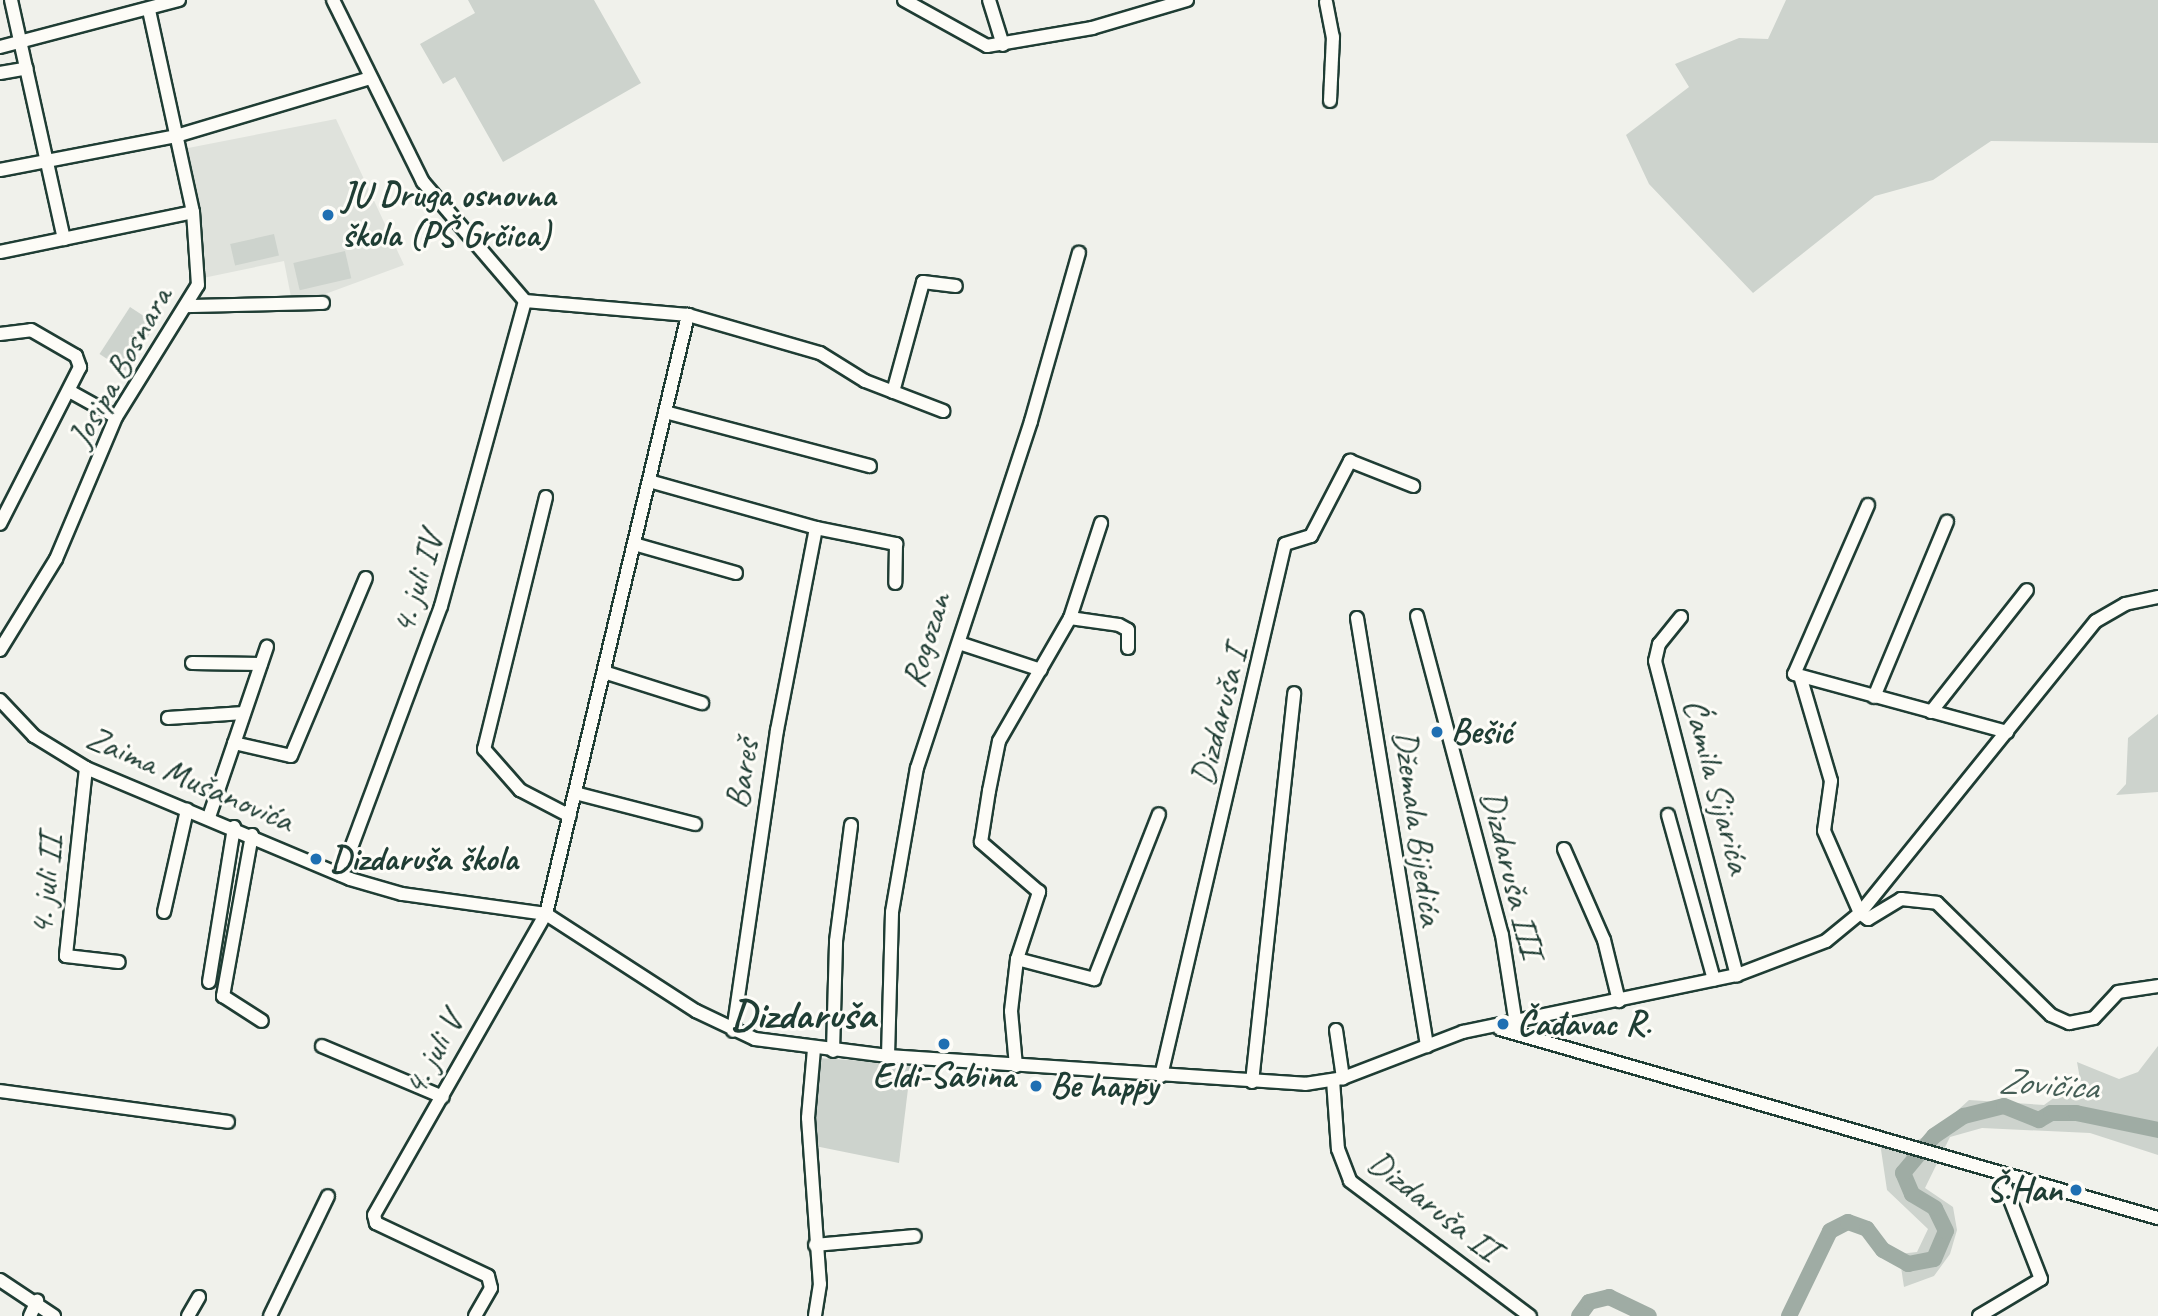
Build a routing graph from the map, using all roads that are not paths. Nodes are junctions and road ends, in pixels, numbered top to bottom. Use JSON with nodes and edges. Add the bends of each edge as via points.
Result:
{"nodes":[{"id":1,"x":11,"y":0,"type":"edge"},
{"id":2,"x":178,"y":0,"type":"edge"},
{"id":3,"x":333,"y":0,"type":"edge"},
{"id":4,"x":904,"y":0,"type":"edge"},
{"id":5,"x":989,"y":0,"type":"edge"},
{"id":6,"x":1187,"y":0,"type":"edge"},
{"id":7,"x":1324,"y":1,"type":"edge"},
{"id":8,"x":149,"y":11,"type":"junction"},
{"id":9,"x":21,"y":43,"type":"junction"},
{"id":10,"x":1003,"y":45,"type":"junction"},
{"id":11,"x":0,"y":47,"type":"edge"},
{"id":12,"x":27,"y":68,"type":"junction"},
{"id":13,"x":0,"y":73,"type":"edge"},
{"id":14,"x":370,"y":78,"type":"junction"},
{"id":15,"x":1330,"y":101,"type":"dead end"},
{"id":16,"x":176,"y":136,"type":"junction"},
{"id":17,"x":47,"y":162,"type":"junction"},
{"id":18,"x":0,"y":170,"type":"edge"},
{"id":19,"x":193,"y":212,"type":"junction"},
{"id":20,"x":64,"y":239,"type":"junction"},
{"id":21,"x":0,"y":252,"type":"edge"},
{"id":22,"x":1079,"y":253,"type":"dead end"},
{"id":23,"x":956,"y":286,"type":"dead end"},
{"id":24,"x":525,"y":301,"type":"junction"},
{"id":25,"x":323,"y":303,"type":"dead end"},
{"id":26,"x":188,"y":306,"type":"junction"},
{"id":27,"x":688,"y":315,"type":"junction"},
{"id":28,"x":0,"y":334,"type":"edge"},
{"id":29,"x":71,"y":392,"type":"junction"},
{"id":30,"x":893,"y":392,"type":"junction"},
{"id":31,"x":943,"y":411,"type":"dead end"},
{"id":32,"x":665,"y":412,"type":"junction"},
{"id":33,"x":116,"y":417,"type":"junction"},
{"id":34,"x":870,"y":466,"type":"dead end"},
{"id":35,"x":649,"y":481,"type":"junction"},
{"id":36,"x":1413,"y":486,"type":"dead end"},
{"id":37,"x":546,"y":497,"type":"dead end"},
{"id":38,"x":1868,"y":505,"type":"dead end"},
{"id":39,"x":1947,"y":522,"type":"dead end"},
{"id":40,"x":1101,"y":523,"type":"dead end"},
{"id":41,"x":0,"y":524,"type":"edge"},
{"id":42,"x":816,"y":528,"type":"junction"},
{"id":43,"x":634,"y":544,"type":"junction"},
{"id":44,"x":736,"y":573,"type":"dead end"},
{"id":45,"x":366,"y":578,"type":"dead end"},
{"id":46,"x":895,"y":583,"type":"dead end"},
{"id":47,"x":2027,"y":590,"type":"dead end"},
{"id":48,"x":2158,"y":597,"type":"edge"},
{"id":49,"x":1417,"y":616,"type":"dead end"},
{"id":50,"x":1681,"y":617,"type":"dead end"},
{"id":51,"x":1070,"y":618,"type":"junction"},
{"id":52,"x":1357,"y":618,"type":"dead end"},
{"id":53,"x":959,"y":643,"type":"junction"},
{"id":54,"x":267,"y":647,"type":"dead end"},
{"id":55,"x":1128,"y":648,"type":"dead end"},
{"id":56,"x":0,"y":650,"type":"edge"},
{"id":57,"x":192,"y":663,"type":"dead end"},
{"id":58,"x":261,"y":664,"type":"junction"},
{"id":59,"x":1041,"y":670,"type":"junction"},
{"id":60,"x":604,"y":672,"type":"junction"},
{"id":61,"x":1801,"y":679,"type":"junction"},
{"id":62,"x":1294,"y":692,"type":"dead end"},
{"id":63,"x":1874,"y":698,"type":"junction"},
{"id":64,"x":0,"y":700,"type":"edge"},
{"id":65,"x":702,"y":703,"type":"dead end"},
{"id":66,"x":1931,"y":712,"type":"junction"},
{"id":67,"x":244,"y":713,"type":"junction"},
{"id":68,"x":168,"y":718,"type":"dead end"},
{"id":69,"x":2007,"y":732,"type":"junction"},
{"id":70,"x":234,"y":743,"type":"junction"},
{"id":71,"x":86,"y":768,"type":"junction"},
{"id":72,"x":575,"y":793,"type":"junction"},
{"id":73,"x":187,"y":810,"type":"junction"},
{"id":74,"x":1158,"y":814,"type":"dead end"},
{"id":75,"x":1668,"y":815,"type":"dead end"},
{"id":76,"x":570,"y":816,"type":"junction"},
{"id":77,"x":209,"y":817,"type":"junction"},
{"id":78,"x":695,"y":824,"type":"dead end"},
{"id":79,"x":850,"y":825,"type":"dead end"},
{"id":80,"x":234,"y":827,"type":"junction"},
{"id":81,"x":252,"y":835,"type":"junction"},
{"id":82,"x":1564,"y":849,"type":"dead end"},
{"id":83,"x":341,"y":875,"type":"junction"},
{"id":84,"x":164,"y":912,"type":"dead end"},
{"id":85,"x":1860,"y":913,"type":"junction"},
{"id":86,"x":546,"y":914,"type":"junction"},
{"id":87,"x":1017,"y":959,"type":"junction"},
{"id":88,"x":120,"y":962,"type":"dead end"},
{"id":89,"x":1737,"y":975,"type":"junction"},
{"id":90,"x":1714,"y":980,"type":"junction"},
{"id":91,"x":209,"y":982,"type":"dead end"},
{"id":92,"x":2158,"y":986,"type":"edge"},
{"id":93,"x":1619,"y":1001,"type":"junction"},
{"id":94,"x":262,"y":1021,"type":"dead end"},
{"id":95,"x":1516,"y":1024,"type":"junction"},
{"id":96,"x":1499,"y":1029,"type":"junction"},
{"id":97,"x":1336,"y":1030,"type":"dead end"},
{"id":98,"x":733,"y":1031,"type":"junction"},
{"id":99,"x":322,"y":1046,"type":"dead end"},
{"id":100,"x":1427,"y":1046,"type":"junction"},
{"id":101,"x":814,"y":1049,"type":"junction"},
{"id":102,"x":832,"y":1051,"type":"junction"},
{"id":103,"x":888,"y":1056,"type":"junction"},
{"id":104,"x":1016,"y":1066,"type":"junction"},
{"id":105,"x":1161,"y":1076,"type":"junction"},
{"id":106,"x":1338,"y":1079,"type":"junction"},
{"id":107,"x":1252,"y":1082,"type":"junction"},
{"id":108,"x":0,"y":1091,"type":"edge"},
{"id":109,"x":443,"y":1097,"type":"junction"},
{"id":110,"x":228,"y":1122,"type":"dead end"},
{"id":111,"x":2000,"y":1174,"type":"junction"},
{"id":112,"x":328,"y":1196,"type":"dead end"},
{"id":113,"x":2158,"y":1218,"type":"edge"},
{"id":114,"x":915,"y":1236,"type":"dead end"},
{"id":115,"x":815,"y":1245,"type":"junction"},
{"id":116,"x":0,"y":1280,"type":"edge"},
{"id":117,"x":199,"y":1297,"type":"dead end"},
{"id":118,"x":37,"y":1301,"type":"junction"},
{"id":119,"x":30,"y":1316,"type":"edge"},
{"id":120,"x":54,"y":1316,"type":"edge"},
{"id":121,"x":188,"y":1316,"type":"edge"},
{"id":122,"x":271,"y":1316,"type":"edge"},
{"id":123,"x":475,"y":1316,"type":"edge"},
{"id":124,"x":815,"y":1316,"type":"edge"},
{"id":125,"x":1530,"y":1316,"type":"edge"},
{"id":126,"x":1979,"y":1316,"type":"edge"}],
"edges":[{"from":1,"to":9,"type":"street"},
{"from":2,"to":8,"type":"street"},
{"from":3,"to":14,"type":"street"},
{"from":4,"to":10,"type":"street","via":[[965,39]]},
{"from":5,"to":10,"type":"street"},
{"from":6,"to":10,"type":"street"},
{"from":7,"to":15,"type":"street","via":[[1333,37]]},
{"from":8,"to":9,"type":"street"},
{"from":8,"to":16,"type":"street","name":"Josipa Bosnara"},
{"from":9,"to":11,"type":"street"},
{"from":9,"to":12,"type":"street"},
{"from":12,"to":13,"type":"street"},
{"from":12,"to":17,"type":"street"},
{"from":14,"to":16,"type":"street"},
{"from":14,"to":24,"type":"street","via":[[423,182]]},
{"from":16,"to":17,"type":"street"},
{"from":16,"to":19,"type":"street","name":"Josipa Bosnara"},
{"from":17,"to":18,"type":"street"},
{"from":17,"to":20,"type":"street"},
{"from":19,"to":20,"type":"street"},
{"from":19,"to":26,"type":"street","name":"Josipa Bosnara","via":[[200,271]]},
{"from":20,"to":21,"type":"street"},
{"from":22,"to":53,"type":"street","name":"Rogozan"},
{"from":23,"to":30,"type":"street","via":[[923,282]]},
{"from":24,"to":27,"type":"street"},
{"from":24,"to":83,"type":"street","name":"4. juli IV","via":[[441,606]]},
{"from":25,"to":26,"type":"street"},
{"from":26,"to":33,"type":"street","name":"Josipa Bosnara"},
{"from":27,"to":30,"type":"street","via":[[820,353]]},
{"from":27,"to":32,"type":"street"},
{"from":28,"to":29,"type":"street","via":[[31,330],[76,356],[80,371]]},
{"from":29,"to":33,"type":"street"},
{"from":29,"to":41,"type":"street"},
{"from":30,"to":31,"type":"street"},
{"from":32,"to":34,"type":"street"},
{"from":32,"to":35,"type":"street"},
{"from":33,"to":56,"type":"street","name":"Josipa Bosnara","via":[[56,559]]},
{"from":35,"to":42,"type":"street"},
{"from":35,"to":43,"type":"street"},
{"from":36,"to":105,"type":"street","name":"Dizdaruša I","via":[[1350,461],[1311,536],[1284,544]]},
{"from":37,"to":76,"type":"street","via":[[484,749],[520,790]]},
{"from":38,"to":61,"type":"street","via":[[1793,669]]},
{"from":39,"to":63,"type":"street"},
{"from":40,"to":51,"type":"street"},
{"from":42,"to":46,"type":"street","via":[[896,544],[900,553]]},
{"from":42,"to":98,"type":"street","name":"Bareš","via":[[777,730]]},
{"from":43,"to":44,"type":"street"},
{"from":43,"to":60,"type":"street"},
{"from":45,"to":70,"type":"street","via":[[291,756]]},
{"from":47,"to":66,"type":"street"},
{"from":48,"to":69,"type":"street","via":[[2125,604],[2096,621]]},
{"from":49,"to":95,"type":"street","name":"Dizdaruša III","via":[[1502,935]]},
{"from":50,"to":89,"type":"street","name":"Ćamila Sijarića","via":[[1660,644],[1655,661]]},
{"from":51,"to":55,"type":"street","via":[[1119,625],[1128,630]]},
{"from":51,"to":59,"type":"street"},
{"from":52,"to":100,"type":"street","name":"Džemala Bijedića"},
{"from":53,"to":59,"type":"street"},
{"from":53,"to":103,"type":"street","name":"Rogozan","via":[[917,768],[900,849],[887,981]]},
{"from":54,"to":58,"type":"street"},
{"from":57,"to":58,"type":"street"},
{"from":58,"to":67,"type":"street"},
{"from":59,"to":87,"type":"street","via":[[999,741],[981,842],[1039,892]]},
{"from":60,"to":65,"type":"street","name":"Bareš"},
{"from":60,"to":72,"type":"street"},
{"from":61,"to":63,"type":"street"},
{"from":61,"to":85,"type":"street","via":[[1831,781],[1824,831]]},
{"from":62,"to":107,"type":"street"},
{"from":63,"to":66,"type":"street"},
{"from":64,"to":71,"type":"street","name":"Zaima Mušanovića","via":[[34,737]]},
{"from":66,"to":69,"type":"street"},
{"from":67,"to":68,"type":"street"},
{"from":67,"to":70,"type":"street"},
{"from":69,"to":85,"type":"street"},
{"from":70,"to":77,"type":"street"},
{"from":71,"to":73,"type":"street","name":"Zaima Mušanovića"},
{"from":71,"to":88,"type":"street","name":"4. juli II","via":[[66,956]]},
{"from":72,"to":76,"type":"street"},
{"from":72,"to":78,"type":"street","name":"Bareš"},
{"from":73,"to":77,"type":"street","name":"Zaima Mušanovića"},
{"from":73,"to":84,"type":"street"},
{"from":74,"to":87,"type":"street","via":[[1094,979]]},
{"from":75,"to":90,"type":"street","name":"Ćamila Sijarića"},
{"from":76,"to":86,"type":"street"},
{"from":77,"to":80,"type":"street","name":"Zaima Mušanovića"},
{"from":79,"to":102,"type":"street","via":[[837,929]]},
{"from":80,"to":81,"type":"street","name":"Zaima Mušanovića"},
{"from":80,"to":91,"type":"street"},
{"from":81,"to":83,"type":"street","name":"Zaima Mušanovića"},
{"from":81,"to":94,"type":"street","via":[[223,996]]},
{"from":82,"to":93,"type":"street","via":[[1604,940]]},
{"from":83,"to":86,"type":"street","name":"Zaima Mušanovića","via":[[395,893]]},
{"from":85,"to":89,"type":"street","via":[[1798,957]]},
{"from":85,"to":92,"type":"street","via":[[1868,919],[1901,899],[1937,903],[2051,1015],[2069,1023],[2094,1018],[2118,992]]},
{"from":86,"to":98,"type":"street","name":"Zaima Mušanovića"},
{"from":86,"to":109,"type":"street","name":"4. juli V"},
{"from":87,"to":104,"type":"street","via":[[1012,1011]]},
{"from":89,"to":90,"type":"street"},
{"from":90,"to":93,"type":"street"},
{"from":93,"to":95,"type":"street"},
{"from":95,"to":96,"type":"street"},
{"from":96,"to":100,"type":"street","name":"Zaima Mušanovića","via":[[1463,1032]]},
{"from":96,"to":111,"type":"street"},
{"from":97,"to":106,"type":"street","name":"Dizdaruša II"},
{"from":98,"to":101,"type":"street","name":"Zaima Mušanovića"},
{"from":99,"to":109,"type":"street"},
{"from":100,"to":106,"type":"street","name":"Zaima Mušanovića"},
{"from":101,"to":102,"type":"street","name":"Zaima Mušanovića"},
{"from":101,"to":115,"type":"street","via":[[808,1118]]},
{"from":102,"to":103,"type":"street","name":"Zaima Mušanovića"},
{"from":103,"to":104,"type":"street","name":"Zaima Mušanovića"},
{"from":104,"to":105,"type":"street","name":"Zaima Mušanovića"},
{"from":105,"to":107,"type":"street","name":"Zaima Mušanovića"},
{"from":106,"to":107,"type":"street","name":"Zaima Mušanovića"},
{"from":106,"to":125,"type":"street","name":"Dizdaruša II","via":[[1338,1149],[1350,1181]]},
{"from":108,"to":110,"type":"street"},
{"from":109,"to":123,"type":"street","name":"4. juli V","via":[[374,1215],[376,1223],[488,1276],[491,1288]]},
{"from":111,"to":113,"type":"street"},
{"from":111,"to":126,"type":"street","via":[[2041,1279]]},
{"from":112,"to":122,"type":"street"},
{"from":114,"to":115,"type":"street"},
{"from":115,"to":124,"type":"street","via":[[820,1284]]},
{"from":116,"to":118,"type":"street"},
{"from":117,"to":121,"type":"street"},
{"from":118,"to":119,"type":"street"},
{"from":118,"to":120,"type":"street"}]}
